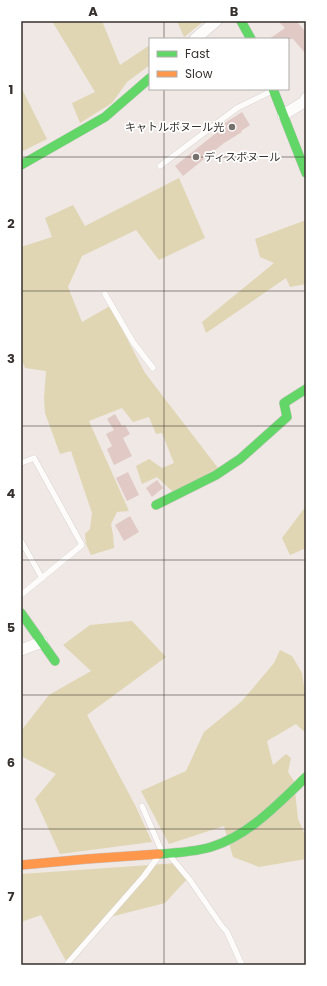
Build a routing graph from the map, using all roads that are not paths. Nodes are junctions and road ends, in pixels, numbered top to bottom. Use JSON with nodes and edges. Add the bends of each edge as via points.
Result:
{"nodes":[{"id":1,"x":216,"y":21,"type":"edge"},
{"id":2,"x":241,"y":21,"type":"edge"},
{"id":3,"x":197,"y":38,"type":"edge"},
{"id":4,"x":251,"y":38,"type":"edge"},
{"id":5,"x":149,"y":79,"type":"edge"},
{"id":6,"x":273,"y":90,"type":"edge"},
{"id":7,"x":306,"y":98,"type":"edge"},
{"id":8,"x":283,"y":115,"type":"junction"},
{"id":9,"x":21,"y":165,"type":"edge"},
{"id":10,"x":160,"y":166,"type":"dead end"},
{"id":11,"x":306,"y":173,"type":"edge"},
{"id":12,"x":105,"y":294,"type":"dead end"},
{"id":13,"x":153,"y":368,"type":"dead end"},
{"id":14,"x":306,"y":389,"type":"edge"},
{"id":15,"x":21,"y":463,"type":"edge"},
{"id":16,"x":156,"y":505,"type":"dead end"},
{"id":17,"x":21,"y":541,"type":"edge"},
{"id":18,"x":42,"y":578,"type":"junction"},
{"id":19,"x":21,"y":595,"type":"edge"},
{"id":20,"x":21,"y":612,"type":"edge"},
{"id":21,"x":42,"y":642,"type":"junction"},
{"id":22,"x":21,"y":650,"type":"edge"},
{"id":23,"x":55,"y":661,"type":"dead end"},
{"id":24,"x":306,"y":777,"type":"edge"},
{"id":25,"x":142,"y":806,"type":"dead end"},
{"id":26,"x":164,"y":854,"type":"junction"},
{"id":27,"x":21,"y":865,"type":"edge"},
{"id":28,"x":66,"y":965,"type":"edge"},
{"id":29,"x":242,"y":965,"type":"edge"}],
"edges":[{"from":1,"to":3,"type":"street"},
{"from":2,"to":4,"type":"street"},
{"from":5,"to":9,"type":"street","via":[[105,117]]},
{"from":6,"to":8,"type":"street"},
{"from":6,"to":10,"type":"lane","via":[[237,108]]},
{"from":7,"to":8,"type":"street","via":[[304,102]]},
{"from":8,"to":11,"type":"street"},
{"from":12,"to":13,"type":"lane","via":[[133,342]]},
{"from":14,"to":16,"type":"street","via":[[284,403],[287,417],[240,459],[216,475]]},
{"from":15,"to":18,"type":"lane","via":[[34,458],[82,545]]},
{"from":17,"to":18,"type":"lane"},
{"from":18,"to":19,"type":"lane"},
{"from":20,"to":21,"type":"street"},
{"from":21,"to":22,"type":"street"},
{"from":21,"to":23,"type":"street"},
{"from":24,"to":26,"type":"street","via":[[263,817],[243,831],[219,844]]},
{"from":25,"to":26,"type":"lane"},
{"from":26,"to":27,"type":"street"},
{"from":26,"to":28,"type":"lane"},
{"from":26,"to":29,"type":"lane","via":[[190,880],[227,932]]}]}
